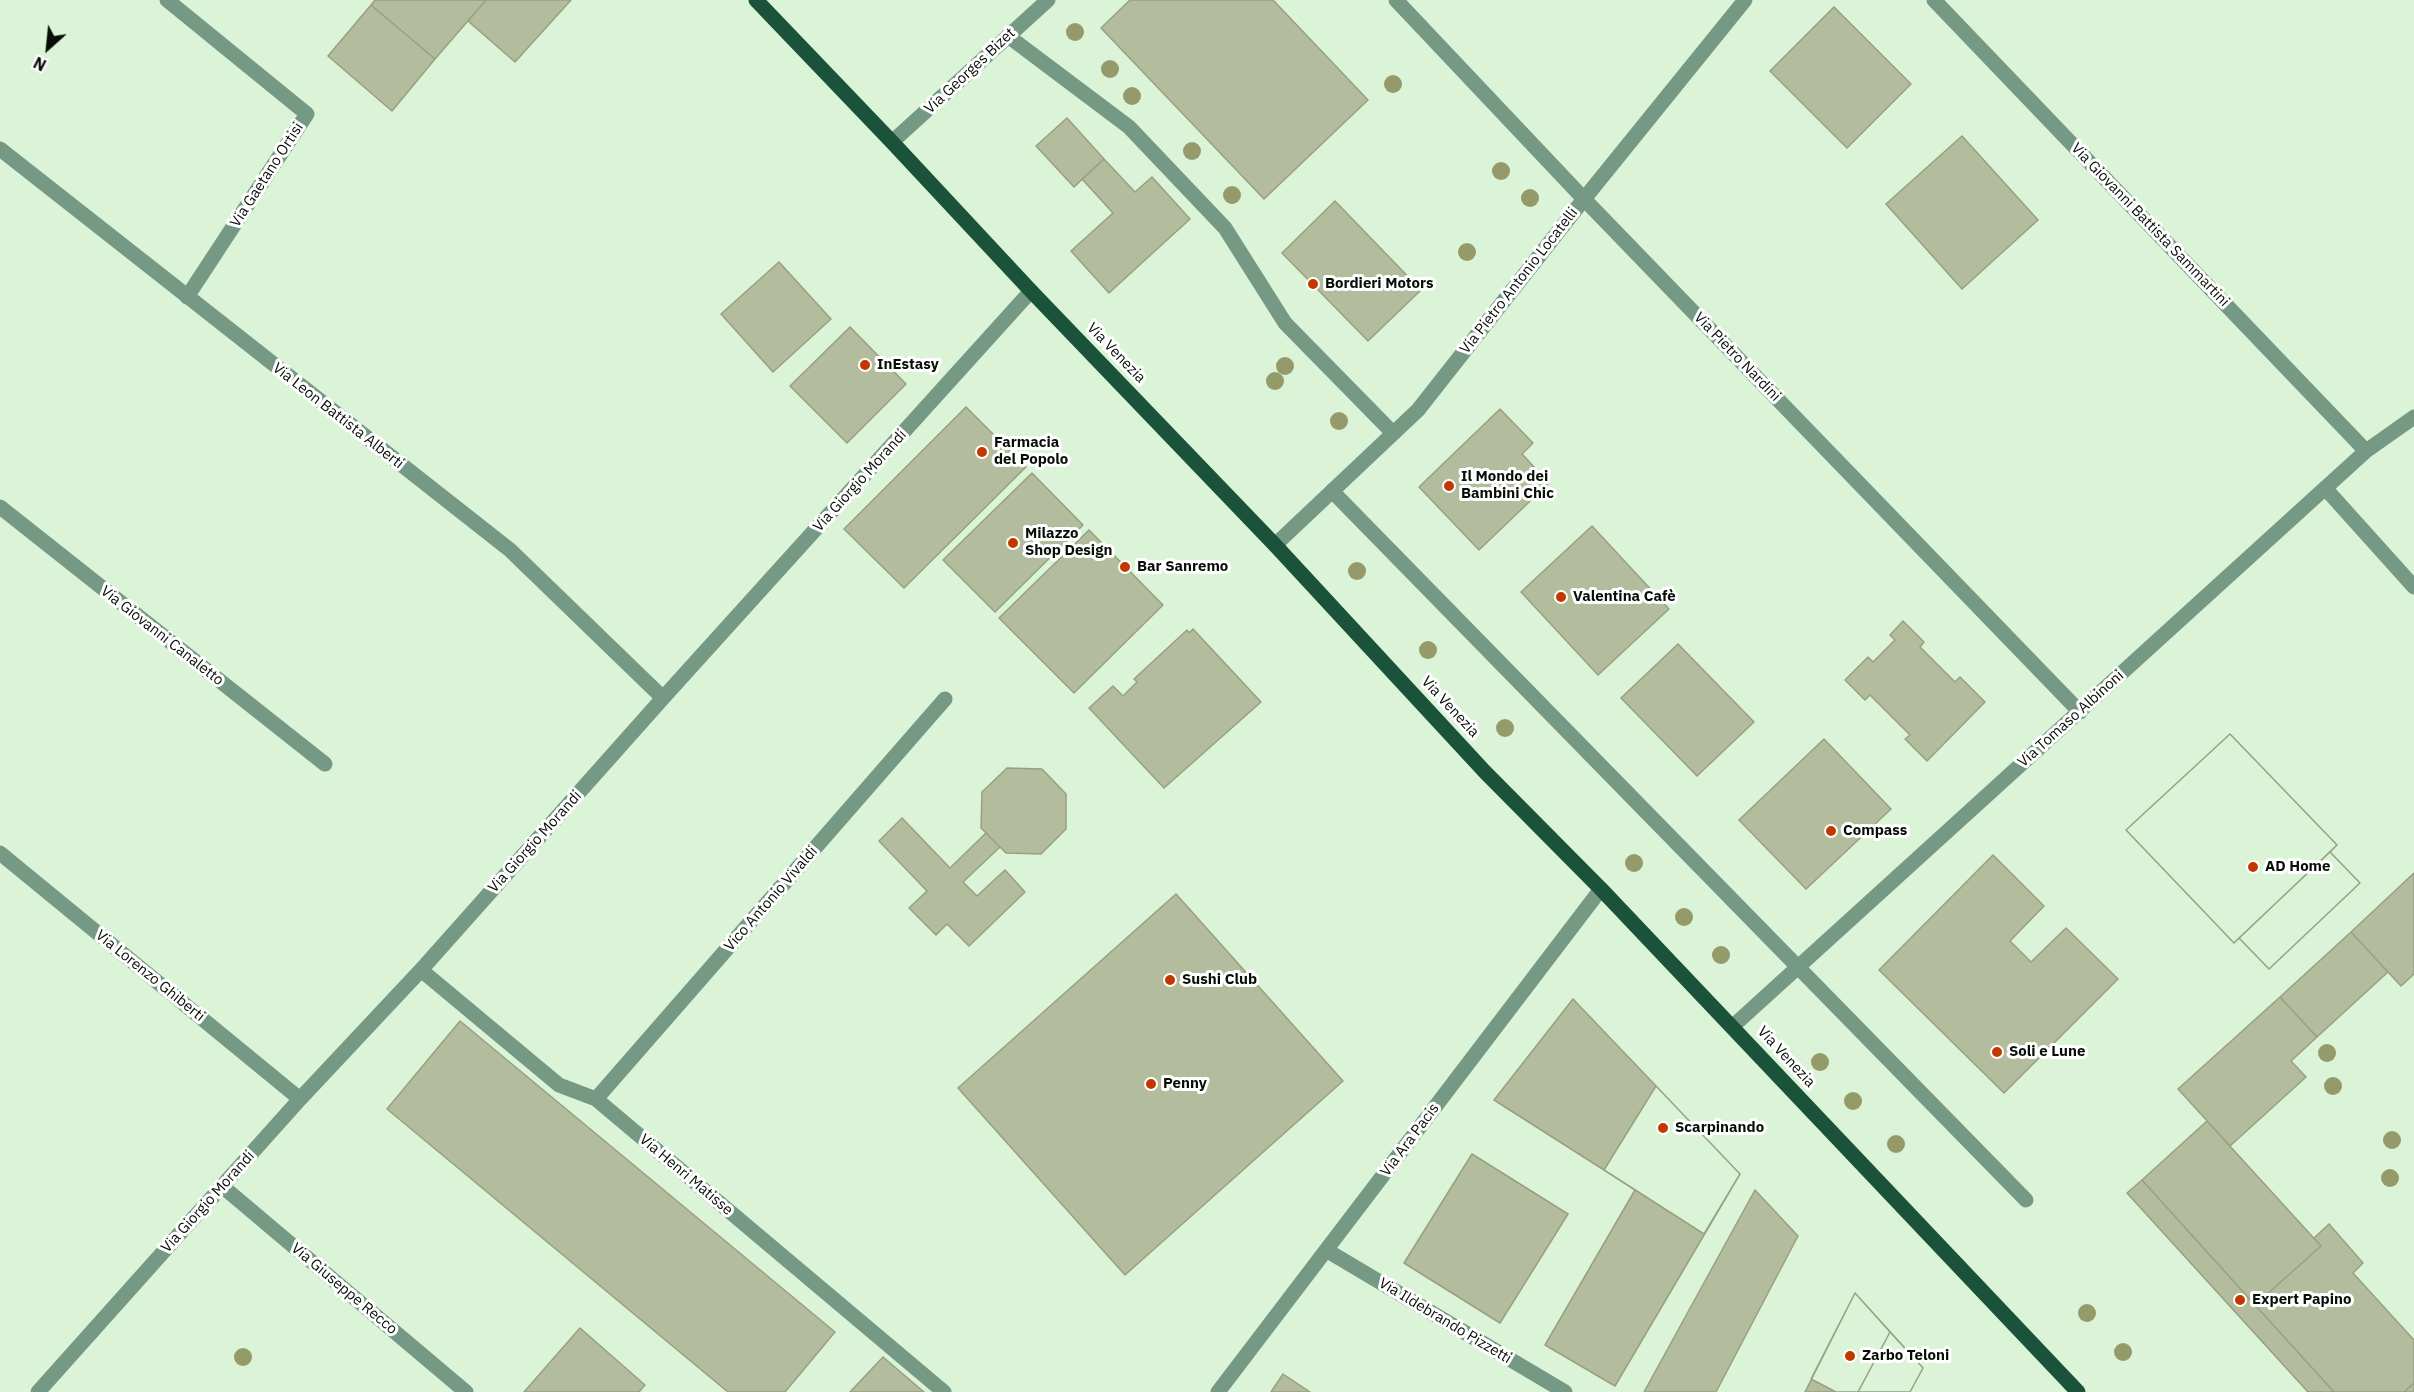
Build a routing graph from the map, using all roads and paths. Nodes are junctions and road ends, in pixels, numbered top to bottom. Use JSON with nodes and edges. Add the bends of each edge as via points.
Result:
{"nodes":[{"id":1,"x":167,"y":0,"type":"edge"},
{"id":2,"x":756,"y":0,"type":"edge"},
{"id":3,"x":772,"y":0,"type":"edge"},
{"id":4,"x":1048,"y":0,"type":"edge"},
{"id":5,"x":1396,"y":0,"type":"edge"},
{"id":6,"x":1745,"y":0,"type":"edge"},
{"id":7,"x":1934,"y":0,"type":"edge"},
{"id":8,"x":1008,"y":36,"type":"junction"},
{"id":9,"x":798,"y":43,"type":"junction"},
{"id":10,"x":892,"y":142,"type":"junction"},
{"id":11,"x":0,"y":149,"type":"edge"},
{"id":12,"x":1584,"y":199,"type":"junction"},
{"id":13,"x":1031,"y":291,"type":"junction"},
{"id":14,"x":187,"y":297,"type":"junction"},
{"id":15,"x":2414,"y":417,"type":"edge"},
{"id":16,"x":1393,"y":434,"type":"junction"},
{"id":17,"x":2366,"y":451,"type":"junction"},
{"id":18,"x":2325,"y":488,"type":"junction"},
{"id":19,"x":1332,"y":491,"type":"junction"},
{"id":20,"x":0,"y":507,"type":"edge"},
{"id":21,"x":1275,"y":545,"type":"junction"},
{"id":22,"x":2414,"y":588,"type":"edge"},
{"id":23,"x":663,"y":698,"type":"junction"},
{"id":24,"x":945,"y":699,"type":"dead end"},
{"id":25,"x":2080,"y":711,"type":"junction"},
{"id":26,"x":325,"y":764,"type":"dead end"},
{"id":27,"x":0,"y":853,"type":"edge"},
{"id":28,"x":1601,"y":889,"type":"junction"},
{"id":29,"x":1799,"y":966,"type":"junction"},
{"id":30,"x":421,"y":970,"type":"junction"},
{"id":31,"x":1732,"y":1027,"type":"junction"},
{"id":32,"x":300,"y":1099,"type":"junction"},
{"id":33,"x":596,"y":1099,"type":"junction"},
{"id":34,"x":222,"y":1186,"type":"junction"},
{"id":35,"x":2026,"y":1200,"type":"dead end"},
{"id":36,"x":1326,"y":1250,"type":"junction"},
{"id":37,"x":38,"y":1392,"type":"edge"},
{"id":38,"x":466,"y":1392,"type":"edge"},
{"id":39,"x":944,"y":1392,"type":"edge"},
{"id":40,"x":1218,"y":1392,"type":"edge"},
{"id":41,"x":1565,"y":1392,"type":"edge"},
{"id":42,"x":2078,"y":1392,"type":"edge"}],
"edges":[{"from":1,"to":14,"type":"street","name":"Via Gaetano Ortisi","via":[[307,114]]},
{"from":2,"to":9,"type":"main road"},
{"from":3,"to":9,"type":"main road"},
{"from":4,"to":8,"type":"street","name":"Via Georges Bizet"},
{"from":5,"to":12,"type":"street","name":"Via Pietro Nardini"},
{"from":6,"to":12,"type":"street","name":"Via Pietro Antonio Locatelli"},
{"from":7,"to":17,"type":"street","name":"Via Giovanni Battista Sammartini"},
{"from":8,"to":10,"type":"street","name":"Via Georges Bizet"},
{"from":8,"to":16,"type":"street","via":[[1129,127],[1225,228],[1286,323]]},
{"from":9,"to":10,"type":"main road","name":"Via Venezia"},
{"from":10,"to":13,"type":"main road","name":"Via Venezia"},
{"from":11,"to":14,"type":"street","name":"Via Leon Battista Alberti"},
{"from":12,"to":16,"type":"street","name":"Via Pietro Antonio Locatelli","via":[[1418,410]]},
{"from":12,"to":25,"type":"street","name":"Via Pietro Nardini"},
{"from":13,"to":21,"type":"main road","name":"Via Venezia"},
{"from":13,"to":23,"type":"street","name":"Via Giorgio Morandi"},
{"from":14,"to":23,"type":"street","name":"Via Leon Battista Alberti","via":[[510,550]]},
{"from":15,"to":17,"type":"street","name":"Via Tomaso Albinoni"},
{"from":16,"to":19,"type":"street","name":"Via Pietro Antonio Locatelli"},
{"from":17,"to":18,"type":"street","name":"Via Tomaso Albinoni"},
{"from":18,"to":22,"type":"street"},
{"from":18,"to":25,"type":"street","name":"Via Tomaso Albinoni"},
{"from":19,"to":21,"type":"street","name":"Via Pietro Antonio Locatelli"},
{"from":19,"to":29,"type":"street"},
{"from":20,"to":26,"type":"street","name":"Via Giovanni Canaletto"},
{"from":21,"to":28,"type":"main road","name":"Via Venezia","via":[[1485,772]]},
{"from":23,"to":30,"type":"street","name":"Via Giorgio Morandi"},
{"from":24,"to":33,"type":"street","name":"Vico Antonio Vivaldi"},
{"from":25,"to":29,"type":"street","name":"Via Tomaso Albinoni"},
{"from":27,"to":32,"type":"street","name":"Via Lorenzo Ghiberti"},
{"from":28,"to":31,"type":"main road","name":"Via Venezia"},
{"from":28,"to":36,"type":"street","name":"Via Ara Pacis"},
{"from":29,"to":31,"type":"street","name":"Via Tomaso Albinoni"},
{"from":29,"to":35,"type":"street"},
{"from":30,"to":32,"type":"street","name":"Via Giorgio Morandi"},
{"from":30,"to":33,"type":"street","name":"Via Henri Matisse","via":[[559,1085]]},
{"from":31,"to":42,"type":"main road","name":"Via Venezia"},
{"from":32,"to":34,"type":"street","name":"Via Giorgio Morandi"},
{"from":33,"to":39,"type":"street","name":"Via Henri Matisse"},
{"from":34,"to":37,"type":"street","name":"Via Giorgio Morandi"},
{"from":34,"to":38,"type":"street","name":"Via Giuseppe Recco"},
{"from":36,"to":40,"type":"street","name":"Via Ara Pacis"},
{"from":36,"to":41,"type":"street","name":"Via Ildebrando Pizzetti"}]}
